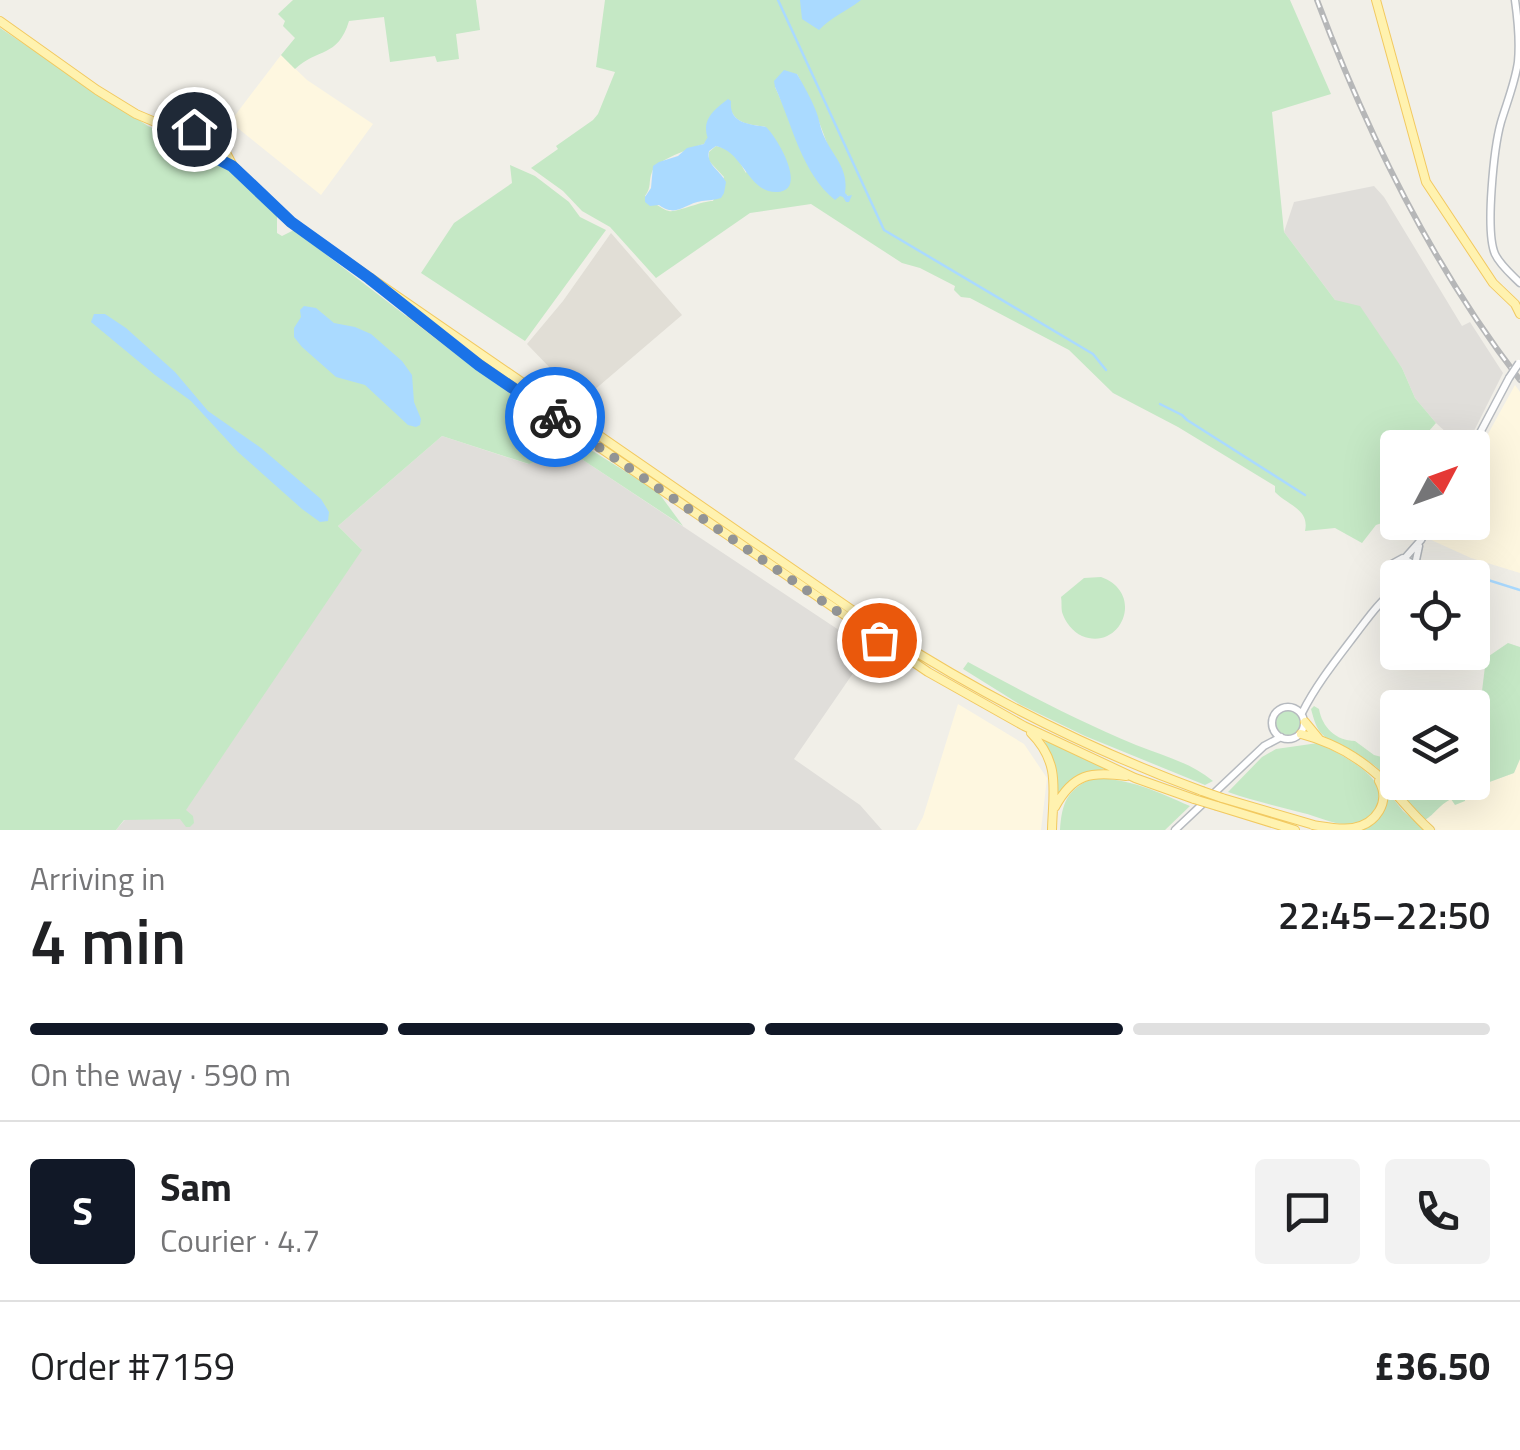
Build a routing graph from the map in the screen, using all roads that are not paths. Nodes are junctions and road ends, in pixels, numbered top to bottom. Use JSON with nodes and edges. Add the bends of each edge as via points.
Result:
{"nodes":[{"id":1,"x":1376,"y":0,"type":"edge"},
{"id":2,"x":1514,"y":0,"type":"edge"},
{"id":3,"x":0,"y":21,"type":"edge"},
{"id":4,"x":194,"y":129,"type":"junction"},
{"id":5,"x":174,"y":130,"type":"junction"},
{"id":6,"x":187,"y":144,"type":"junction"},
{"id":7,"x":221,"y":144,"type":"junction"},
{"id":8,"x":214,"y":157,"type":"junction"},
{"id":9,"x":232,"y":166,"type":"junction"},
{"id":10,"x":369,"y":278,"type":"junction"},
{"id":11,"x":1520,"y":284,"type":"edge"},
{"id":12,"x":1518,"y":299,"type":"edge"},
{"id":13,"x":1520,"y":314,"type":"edge"},
{"id":14,"x":1519,"y":362,"type":"edge"},
{"id":15,"x":1482,"y":430,"type":"edge"},
{"id":16,"x":1421,"y":540,"type":"joint"},
{"id":17,"x":1404,"y":558,"type":"junction"},
{"id":18,"x":1400,"y":560,"type":"edge"},
{"id":19,"x":1407,"y":560,"type":"edge"},
{"id":20,"x":1415,"y":560,"type":"edge"},
{"id":21,"x":1380,"y":603,"type":"edge"},
{"id":22,"x":1311,"y":694,"type":"junction"},
{"id":23,"x":1293,"y":707,"type":"junction"},
{"id":24,"x":1303,"y":717,"type":"junction"},
{"id":25,"x":1024,"y":726,"type":"junction"},
{"id":26,"x":1273,"y":728,"type":"junction"},
{"id":27,"x":1300,"y":734,"type":"junction"},
{"id":28,"x":1281,"y":737,"type":"junction"},
{"id":29,"x":1319,"y":739,"type":"junction"},
{"id":30,"x":1264,"y":746,"type":"junction"},
{"id":31,"x":1374,"y":772,"type":"junction"},
{"id":32,"x":1135,"y":778,"type":"junction"},
{"id":33,"x":1198,"y":795,"type":"junction"},
{"id":34,"x":1219,"y":802,"type":"junction"},
{"id":35,"x":1053,"y":810,"type":"junction"},
{"id":36,"x":1312,"y":825,"type":"junction"},
{"id":37,"x":1051,"y":830,"type":"edge"},
{"id":38,"x":1175,"y":830,"type":"edge"},
{"id":39,"x":1295,"y":830,"type":"edge"},
{"id":40,"x":1332,"y":830,"type":"edge"},
{"id":41,"x":1430,"y":830,"type":"edge"}],
"edges":[{"from":1,"to":12,"type":"main road","via":[[1426,182],[1500,293]]},
{"from":2,"to":11,"type":"main road","via":[[1520,42],[1496,149],[1491,238],[1497,259]]},
{"from":3,"to":5,"type":"main road","via":[[110,98]]},
{"from":4,"to":5,"type":"main road"},
{"from":4,"to":6,"type":"main road"},
{"from":4,"to":7,"type":"main road","via":[[214,129]]},
{"from":5,"to":6,"type":"main road"},
{"from":6,"to":8,"type":"main road","via":[[197,158]]},
{"from":7,"to":8,"type":"main road"},
{"from":7,"to":9,"type":"main road"},
{"from":8,"to":9,"type":"main road"},
{"from":9,"to":10,"type":"main road","via":[[291,222]]},
{"from":10,"to":25,"type":"main road","via":[[479,365],[879,640]]},
{"from":10,"to":33,"type":"main road","via":[[936,665]]},
{"from":12,"to":13,"type":"main road"},
{"from":14,"to":15,"type":"main road","bridge":true},
{"from":16,"to":17,"type":"main road"},
{"from":16,"to":20,"type":"main road"},
{"from":17,"to":18,"type":"main road"},
{"from":17,"to":19,"type":"main road"},
{"from":21,"to":22,"type":"main road"},
{"from":22,"to":23,"type":"main road"},
{"from":22,"to":24,"type":"main road"},
{"from":23,"to":24,"type":"main road"},
{"from":23,"to":26,"type":"main road","via":[[1279,709]]},
{"from":24,"to":27,"type":"main road"},
{"from":24,"to":29,"type":"main road"},
{"from":25,"to":32,"type":"main road"},
{"from":25,"to":35,"type":"main road","via":[[1052,766]]},
{"from":26,"to":28,"type":"main road"},
{"from":26,"to":30,"type":"main road"},
{"from":27,"to":28,"type":"main road"},
{"from":27,"to":29,"type":"main road"},
{"from":28,"to":30,"type":"main road"},
{"from":29,"to":31,"type":"main road"},
{"from":30,"to":38,"type":"main road"},
{"from":31,"to":36,"type":"main road","via":[[1382,807],[1368,823]]},
{"from":31,"to":41,"type":"main road"},
{"from":32,"to":33,"type":"main road"},
{"from":32,"to":35,"type":"main road","via":[[1085,776]]},
{"from":33,"to":34,"type":"main road","bridge":true},
{"from":34,"to":36,"type":"main road"},
{"from":34,"to":39,"type":"main road"},
{"from":35,"to":37,"type":"main road"},
{"from":36,"to":40,"type":"main road"}]}
